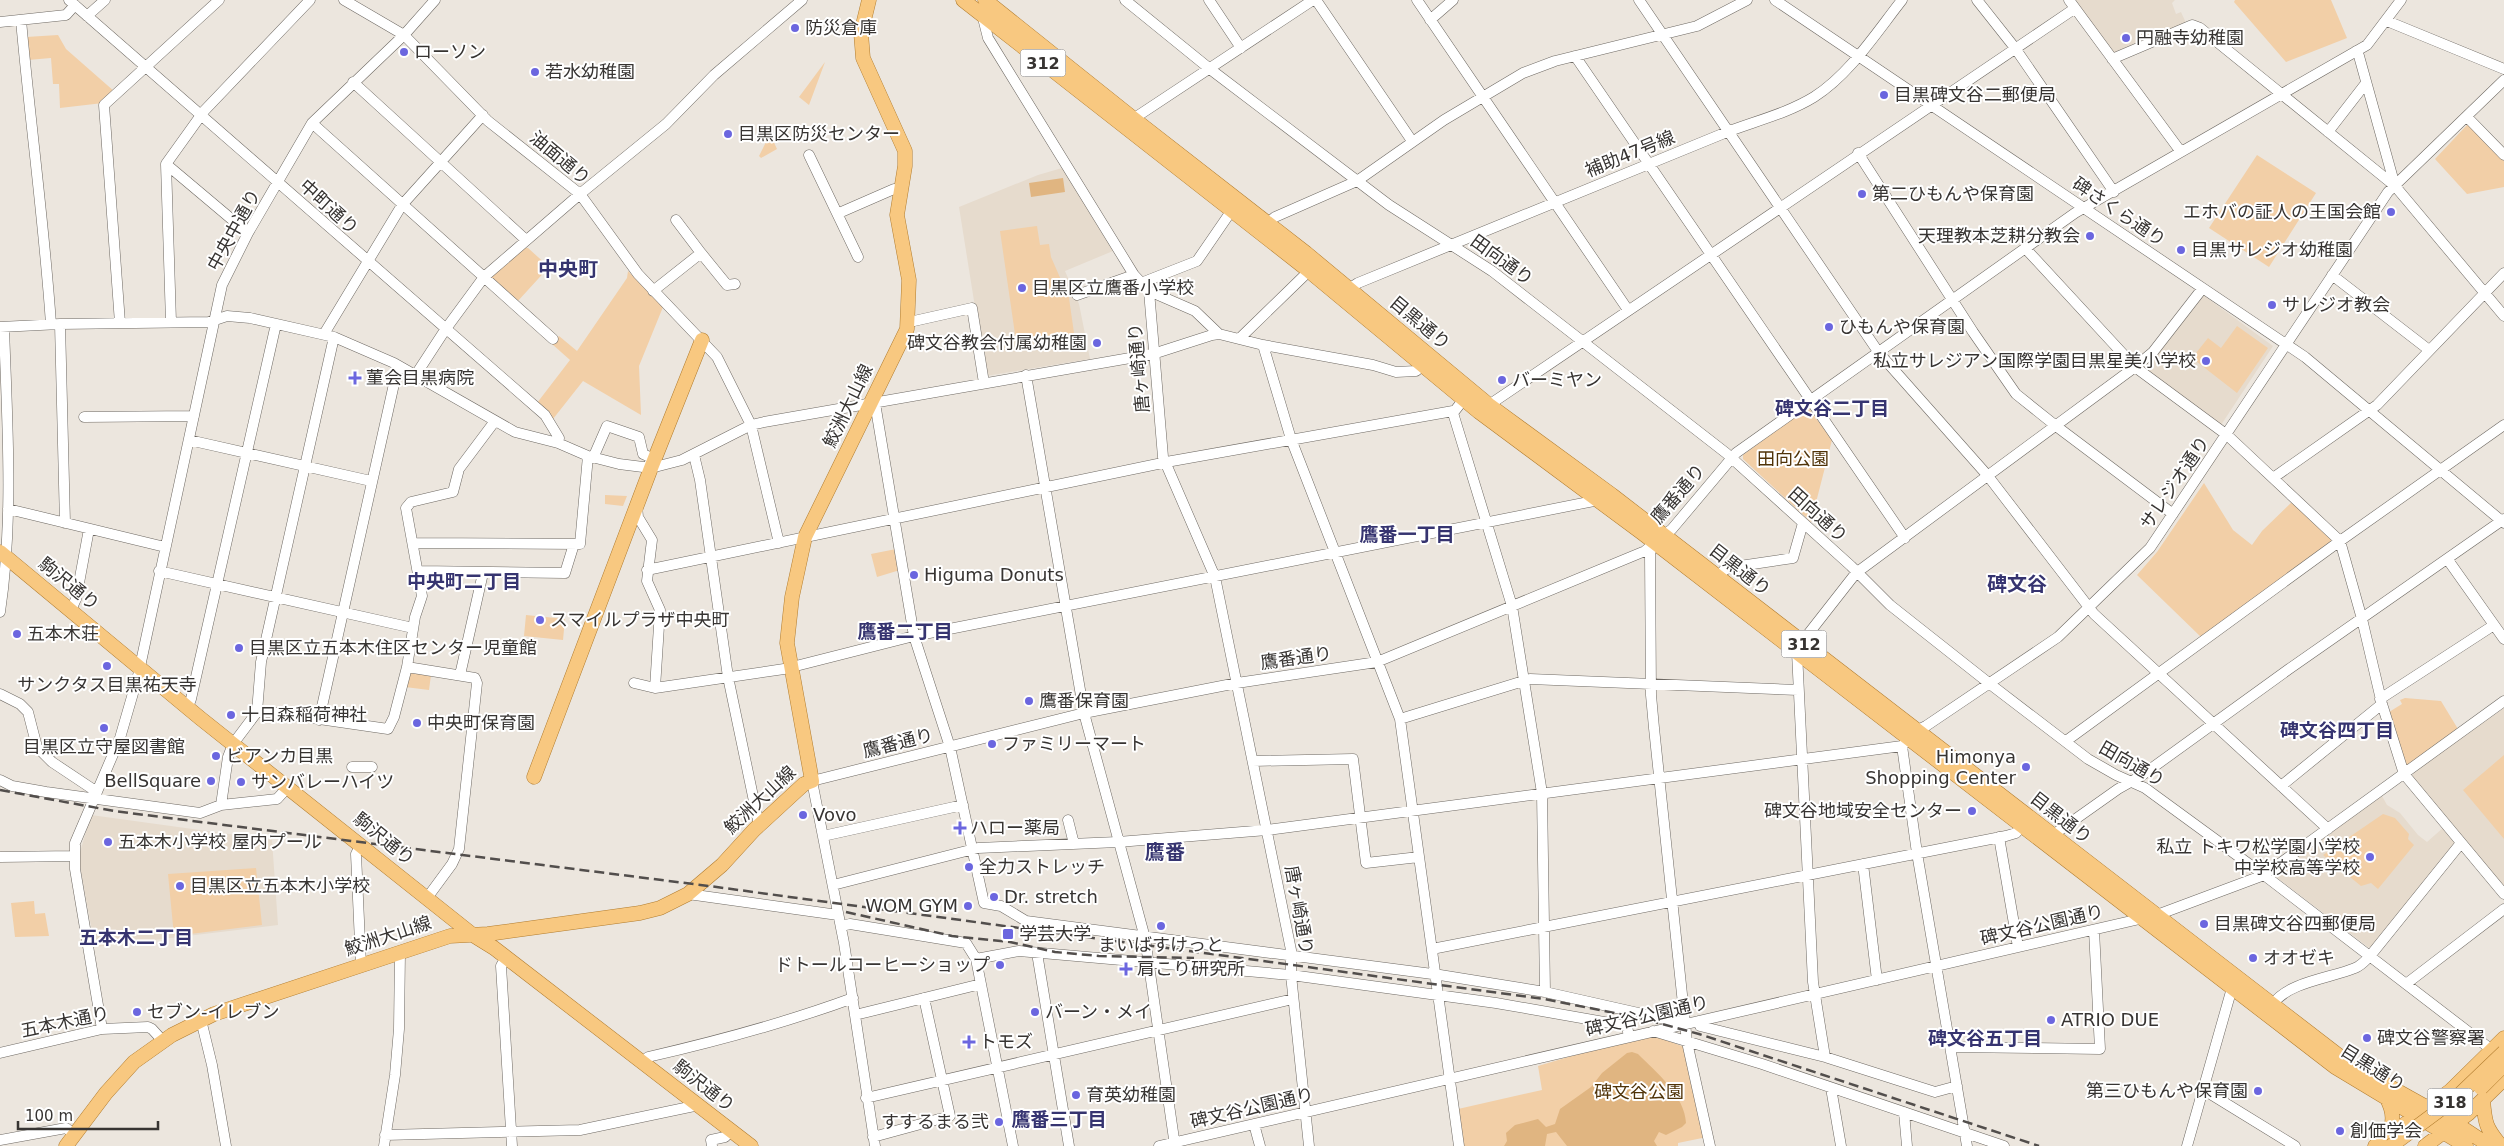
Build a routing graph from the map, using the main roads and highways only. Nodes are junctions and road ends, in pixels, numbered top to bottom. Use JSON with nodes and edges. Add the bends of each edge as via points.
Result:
{"nodes":[{"id":1,"x":869,"y":0,"type":"edge"},
{"id":2,"x":963,"y":0,"type":"edge"},
{"id":3,"x":985,"y":0,"type":"edge"},
{"id":4,"x":1128,"y":122,"type":"junction"},
{"id":5,"x":1344,"y":292,"type":"junction"},
{"id":6,"x":702,"y":340,"type":"road end"},
{"id":7,"x":1659,"y":539,"type":"junction"},
{"id":8,"x":3,"y":555,"type":"edge"},
{"id":9,"x":1799,"y":647,"type":"junction"},
{"id":10,"x":1911,"y":737,"type":"junction"},
{"id":11,"x":534,"y":777,"type":"dead end"},
{"id":12,"x":473,"y":934,"type":"junction"},
{"id":13,"x":2504,"y":1038,"type":"edge"},
{"id":14,"x":2498,"y":1051,"type":"edge"},
{"id":15,"x":2504,"y":1066,"type":"edge"},
{"id":16,"x":2504,"y":1079,"type":"edge"},
{"id":17,"x":2387,"y":1099,"type":"junction"},
{"id":18,"x":2483,"y":1100,"type":"junction"},
{"id":19,"x":2422,"y":1112,"type":"junction"},
{"id":20,"x":2456,"y":1123,"type":"junction"},
{"id":21,"x":2444,"y":1132,"type":"junction"},
{"id":22,"x":71,"y":1140,"type":"edge"},
{"id":23,"x":2390,"y":1141,"type":"edge"},
{"id":24,"x":751,"y":1146,"type":"edge"},
{"id":25,"x":2375,"y":1146,"type":"edge"},
{"id":26,"x":2406,"y":1146,"type":"edge"},
{"id":27,"x":2425,"y":1146,"type":"edge"},
{"id":28,"x":2466,"y":1146,"type":"edge"},
{"id":29,"x":2490,"y":1146,"type":"edge"},
{"id":30,"x":2501,"y":1146,"type":"edge"}],
"edges":[{"from":1,"to":12,"type":"main road","name":"鮫洲大山線","via":[[861,33],[861,50],[866,69],[902,144],[905,166],[897,215],[908,266],[908,320],[872,404],[806,536],[792,597],[787,634],[812,780],[759,825],[722,866],[688,894],[660,908]]},
{"from":2,"to":4,"type":"main road","name":"目黒通り","number":"312"},
{"from":3,"to":4,"type":"main road","name":"目黒通り","number":"312"},
{"from":4,"to":5,"type":"main road","name":"目黒通り","number":"312","via":[[1268,223]]},
{"from":4,"to":5,"type":"main road","name":"目黒通り","number":"312","via":[[1309,271]]},
{"from":5,"to":7,"type":"main road","name":"目黒通り","number":"312"},
{"from":5,"to":7,"type":"main road","name":"目黒通り","number":"312","via":[[1422,365],[1464,399],[1599,500]]},
{"from":6,"to":11,"type":"main road","via":[[650,468]]},
{"from":7,"to":9,"type":"main road","name":"目黒通り","number":"312"},
{"from":7,"to":9,"type":"main road","name":"目黒通り","number":"312","via":[[1719,577]]},
{"from":8,"to":12,"type":"main road","name":"駒沢通り","via":[[233,744]]},
{"from":9,"to":10,"type":"main road","name":"目黒通り","number":"312"},
{"from":10,"to":17,"type":"main road","name":"目黒通り","number":"312","via":[[2335,1067]]},
{"from":10,"to":19,"type":"main road","name":"目黒通り","number":"312","via":[[2053,835],[2351,1065]]},
{"from":12,"to":22,"type":"main road","name":"鮫洲大山線","via":[[450,936],[201,1020],[162,1040],[134,1062]]},
{"from":12,"to":24,"type":"main road","name":"駒沢通り"},
{"from":13,"to":14,"type":"main road"},
{"from":14,"to":19,"type":"main road"},
{"from":14,"to":23,"type":"main road","number":"318","bridge":true,"via":[[2457,1097]]},
{"from":15,"to":26,"type":"main road","number":"318","bridge":true,"via":[[2464,1104]]},
{"from":16,"to":18,"type":"main road"},
{"from":17,"to":19,"type":"main road","name":"目黒通り","number":"312"},
{"from":17,"to":23,"type":"main road","via":[[2393,1118]]},
{"from":18,"to":20,"type":"main road"},
{"from":18,"to":30,"type":"main road","via":[[2484,1124]]},
{"from":19,"to":20,"type":"main road","name":"目黒通り","number":"312"},
{"from":19,"to":21,"type":"main road","name":"目黒通り","number":"312"},
{"from":19,"to":23,"type":"main road"},
{"from":20,"to":21,"type":"main road"},
{"from":20,"to":29,"type":"main road","name":"目黒通り","number":"312"},
{"from":21,"to":27,"type":"main road"},
{"from":21,"to":28,"type":"main road","name":"目黒通り","number":"312"},
{"from":23,"to":25,"type":"main road"}]}
